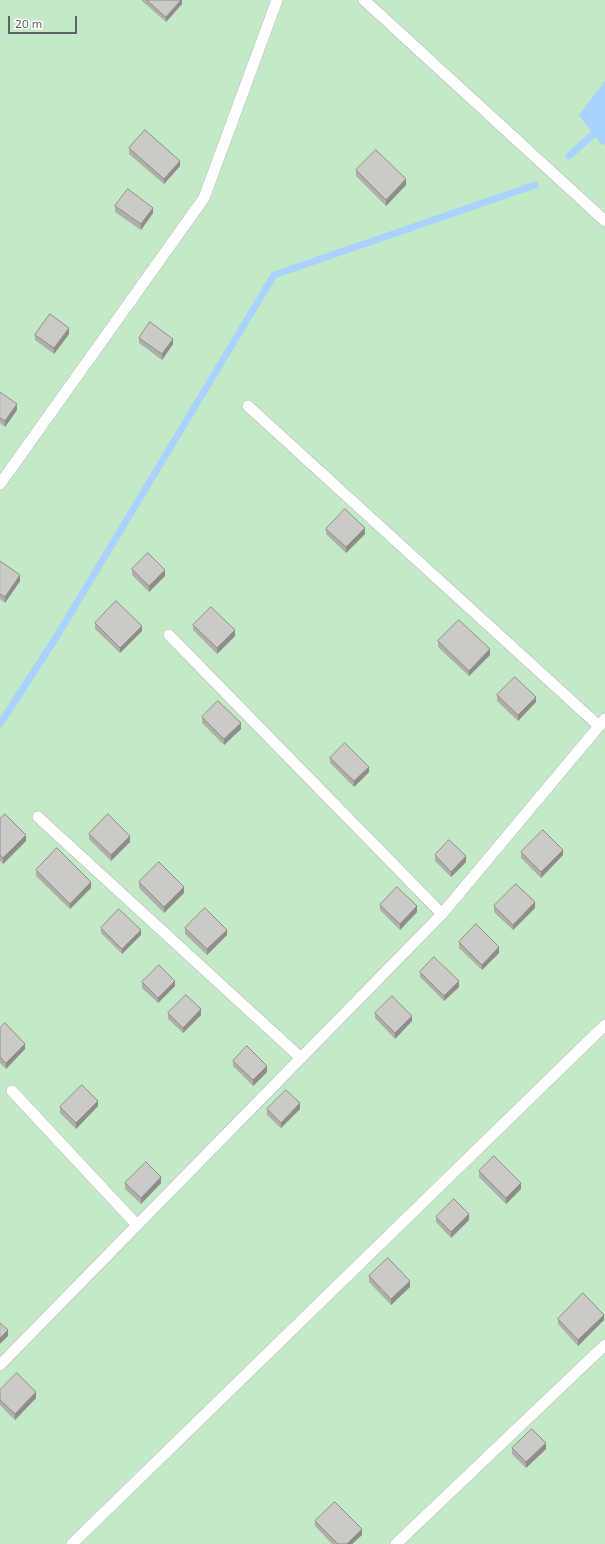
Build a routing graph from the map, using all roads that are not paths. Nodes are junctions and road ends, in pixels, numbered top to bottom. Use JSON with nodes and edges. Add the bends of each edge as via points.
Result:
{"nodes":[{"id":1,"x":277,"y":0,"type":"edge"},
{"id":2,"x":364,"y":0,"type":"edge"},
{"id":3,"x":605,"y":221,"type":"edge"},
{"id":4,"x":248,"y":406,"type":"dead end"},
{"id":5,"x":0,"y":484,"type":"edge"},
{"id":6,"x":169,"y":635,"type":"dead end"},
{"id":7,"x":602,"y":722,"type":"edge"},
{"id":8,"x":38,"y":817,"type":"dead end"},
{"id":9,"x":442,"y":914,"type":"junction"},
{"id":10,"x":605,"y":1024,"type":"edge"},
{"id":11,"x":301,"y":1058,"type":"junction"},
{"id":12,"x":12,"y":1091,"type":"dead end"},
{"id":13,"x":137,"y":1225,"type":"junction"},
{"id":14,"x":605,"y":1345,"type":"edge"},
{"id":15,"x":0,"y":1365,"type":"edge"},
{"id":16,"x":72,"y":1544,"type":"edge"},
{"id":17,"x":396,"y":1544,"type":"edge"}],
"edges":[{"from":1,"to":5,"type":"lane","via":[[204,198]]},
{"from":2,"to":3,"type":"lane"},
{"from":4,"to":7,"type":"lane"},
{"from":6,"to":9,"type":"lane"},
{"from":7,"to":9,"type":"lane"},
{"from":8,"to":11,"type":"lane"},
{"from":9,"to":11,"type":"lane"},
{"from":10,"to":16,"type":"lane"},
{"from":11,"to":13,"type":"lane"},
{"from":12,"to":13,"type":"lane"},
{"from":13,"to":15,"type":"lane"},
{"from":14,"to":17,"type":"lane"}]}
